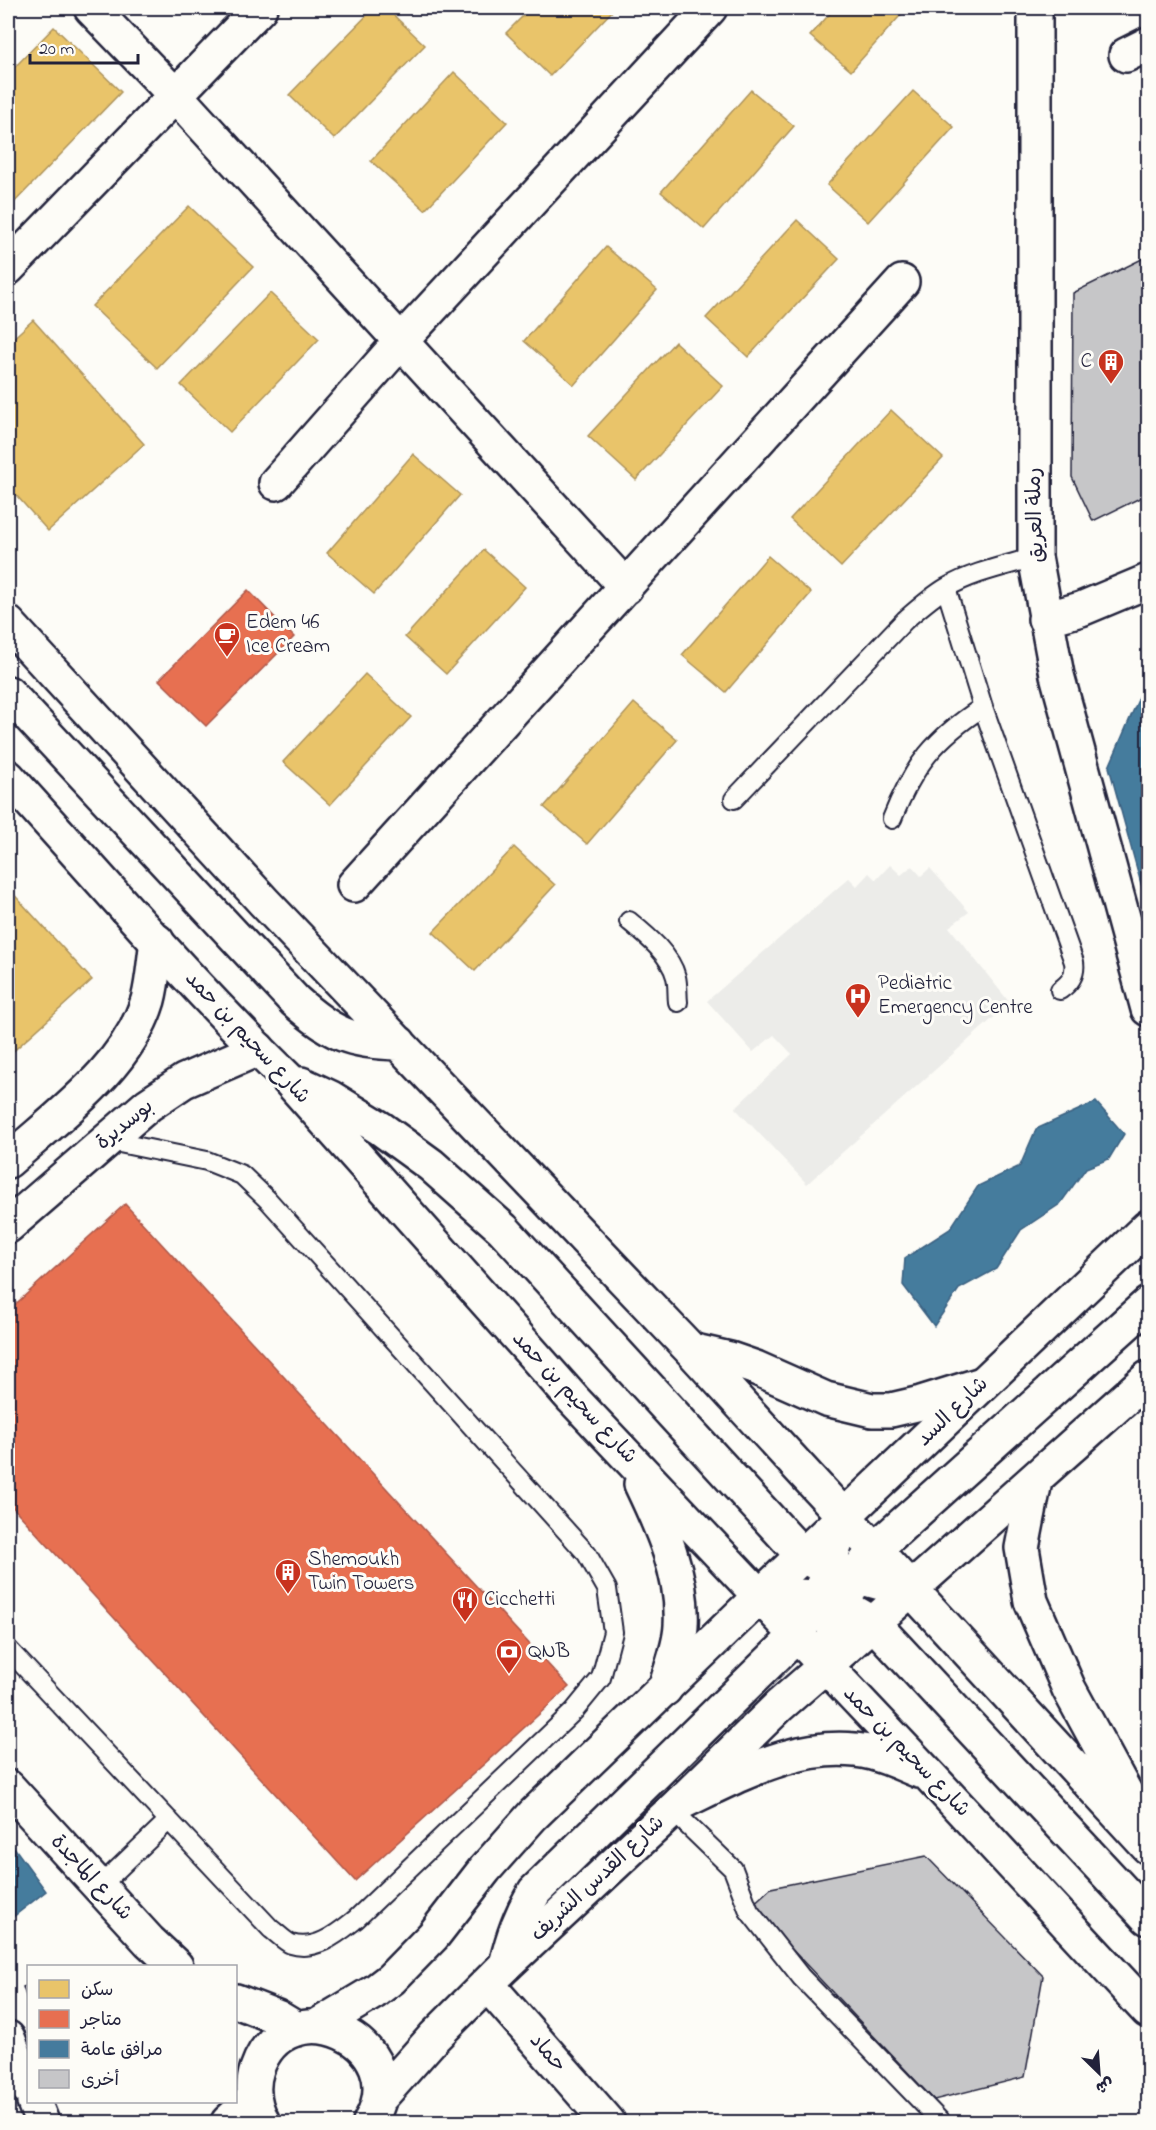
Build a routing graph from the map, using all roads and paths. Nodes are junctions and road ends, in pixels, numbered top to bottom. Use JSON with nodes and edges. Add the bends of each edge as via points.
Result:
{"nodes":[{"id":1,"x":92,"y":8,"type":"edge"},
{"id":2,"x":260,"y":8,"type":"edge"},
{"id":3,"x":710,"y":8,"type":"edge"},
{"id":4,"x":1035,"y":8,"type":"edge"},
{"id":5,"x":176,"y":96,"type":"junction"},
{"id":6,"x":8,"y":268,"type":"edge"},
{"id":7,"x":902,"y":282,"type":"dead end"},
{"id":8,"x":401,"y":341,"type":"junction"},
{"id":9,"x":276,"y":483,"type":"dead end"},
{"id":10,"x":1035,"y":557,"type":"junction"},
{"id":11,"x":1149,"y":581,"type":"edge"},
{"id":12,"x":626,"y":587,"type":"junction"},
{"id":13,"x":946,"y":588,"type":"junction"},
{"id":14,"x":1045,"y":619,"type":"junction"},
{"id":15,"x":8,"y":623,"type":"edge"},
{"id":16,"x":8,"y":693,"type":"edge"},
{"id":17,"x":983,"y":707,"type":"junction"},
{"id":18,"x":8,"y":777,"type":"edge"},
{"id":19,"x":734,"y":799,"type":"dead end"},
{"id":20,"x":892,"y":819,"type":"dead end"},
{"id":21,"x":354,"y":885,"type":"dead end"},
{"id":22,"x":629,"y":921,"type":"dead end"},
{"id":23,"x":157,"y":941,"type":"junction"},
{"id":24,"x":1143,"y":975,"type":"edge"},
{"id":25,"x":1060,"y":990,"type":"dead end"},
{"id":26,"x":678,"y":1002,"type":"dead end"},
{"id":27,"x":1149,"y":1008,"type":"edge"},
{"id":28,"x":399,"y":1043,"type":"junction"},
{"id":29,"x":258,"y":1049,"type":"junction"},
{"id":30,"x":288,"y":1079,"type":"junction"},
{"id":31,"x":105,"y":1140,"type":"junction"},
{"id":32,"x":8,"y":1161,"type":"edge"},
{"id":33,"x":8,"y":1177,"type":"edge"},
{"id":34,"x":17,"y":1218,"type":"edge"},
{"id":35,"x":1149,"y":1227,"type":"edge"},
{"id":36,"x":1149,"y":1304,"type":"edge"},
{"id":37,"x":691,"y":1350,"type":"junction"},
{"id":38,"x":1149,"y":1378,"type":"edge"},
{"id":39,"x":982,"y":1384,"type":"junction"},
{"id":40,"x":627,"y":1456,"type":"junction"},
{"id":41,"x":1035,"y":1481,"type":"junction"},
{"id":42,"x":844,"y":1516,"type":"junction"},
{"id":43,"x":874,"y":1550,"type":"junction"},
{"id":44,"x":829,"y":1581,"type":"junction"},
{"id":45,"x":911,"y":1590,"type":"junction"},
{"id":46,"x":759,"y":1597,"type":"junction"},
{"id":47,"x":874,"y":1624,"type":"junction"},
{"id":48,"x":796,"y":1636,"type":"junction"},
{"id":49,"x":8,"y":1649,"type":"edge"},
{"id":50,"x":825,"y":1666,"type":"junction"},
{"id":51,"x":665,"y":1689,"type":"junction"},
{"id":52,"x":930,"y":1776,"type":"junction"},
{"id":53,"x":8,"y":1787,"type":"edge"},
{"id":54,"x":676,"y":1806,"type":"junction"},
{"id":55,"x":169,"y":1820,"type":"junction"},
{"id":56,"x":1149,"y":1834,"type":"edge"},
{"id":57,"x":1149,"y":1848,"type":"edge"},
{"id":58,"x":99,"y":1887,"type":"junction"},
{"id":59,"x":1149,"y":1918,"type":"edge"},
{"id":60,"x":176,"y":1965,"type":"edge"},
{"id":61,"x":497,"y":1975,"type":"junction"},
{"id":62,"x":237,"y":2001,"type":"edge"},
{"id":63,"x":1149,"y":2011,"type":"edge"},
{"id":64,"x":307,"y":2027,"type":"junction"},
{"id":65,"x":8,"y":2038,"type":"edge"},
{"id":66,"x":27,"y":2086,"type":"edge"},
{"id":67,"x":34,"y":2103,"type":"edge"},
{"id":68,"x":259,"y":2110,"type":"edge"},
{"id":69,"x":375,"y":2114,"type":"edge"},
{"id":70,"x":42,"y":2122,"type":"edge"},
{"id":71,"x":228,"y":2122,"type":"edge"},
{"id":72,"x":608,"y":2122,"type":"edge"},
{"id":73,"x":941,"y":2122,"type":"edge"}],
"edges":[{"from":1,"to":5,"type":"main road"},
{"from":2,"to":5,"type":"main road"},
{"from":3,"to":8,"type":"main road"},
{"from":4,"to":10,"type":"main road","name":"رملة العريق"},
{"from":5,"to":6,"type":"main road"},
{"from":5,"to":8,"type":"main road"},
{"from":7,"to":12,"type":"main road"},
{"from":8,"to":9,"type":"main road"},
{"from":8,"to":12,"type":"main road"},
{"from":10,"to":13,"type":"lane"},
{"from":10,"to":14,"type":"main road","name":"رملة العريق"},
{"from":11,"to":14,"type":"main road"},
{"from":12,"to":21,"type":"main road"},
{"from":13,"to":17,"type":"lane"},
{"from":13,"to":19,"type":"lane","via":[[905,620]]},
{"from":14,"to":24,"type":"main road","name":"رملة العريق","via":[[1073,737]]},
{"from":15,"to":28,"type":"main road"},
{"from":16,"to":28,"type":"main road","via":[[315,1019],[345,1036]]},
{"from":17,"to":20,"type":"lane","via":[[959,723],[918,765]]},
{"from":17,"to":25,"type":"lane","via":[[1074,962],[1072,978]]},
{"from":18,"to":23,"type":"main road","name":"شارع سحيم بن حمد"},
{"from":22,"to":26,"type":"lane","via":[[668,961],[676,976]]},
{"from":23,"to":29,"type":"main road","name":"شارع سحيم بن حمد"},
{"from":23,"to":32,"type":"main road","via":[[148,999],[137,1026],[115,1060]]},
{"from":24,"to":27,"type":"main road","name":"رملة العريق"},
{"from":28,"to":37,"type":"main road"},
{"from":29,"to":30,"type":"main road","name":"شارع سحيم بن حمد"},
{"from":29,"to":31,"type":"main road","name":"بوسديرة","via":[[184,1081]]},
{"from":30,"to":40,"type":"main road","name":"شارع سحيم بن حمد"},
{"from":30,"to":44,"type":"main road","via":[[331,1098],[380,1128],[431,1165],[504,1229]]},
{"from":31,"to":34,"type":"main road","name":"بوسديرة"},
{"from":31,"to":55,"type":"lane","via":[[207,1161],[242,1175],[268,1200],[587,1554],[608,1589],[613,1632],[601,1678],[574,1711],[332,1938],[312,1945],[291,1944],[271,1929]]},
{"from":33,"to":34,"type":"main road","via":[[25,1199]]},
{"from":35,"to":39,"type":"main road","name":"شارع السد"},
{"from":36,"to":43,"type":"main road"},
{"from":37,"to":39,"type":"main road","via":[[739,1362],[826,1399],[872,1410],[921,1403]]},
{"from":37,"to":42,"type":"main road"},
{"from":38,"to":41,"type":"main road"},
{"from":39,"to":42,"type":"main road","name":"شارع السد"},
{"from":40,"to":46,"type":"main road","name":"شارع سحيم بن حمد"},
{"from":40,"to":51,"type":"main road","via":[[665,1539],[680,1596],[681,1627]]},
{"from":41,"to":45,"type":"main road"},
{"from":41,"to":56,"type":"main road","via":[[1022,1548],[1031,1601],[1069,1689]]},
{"from":42,"to":43,"type":"main road"},
{"from":42,"to":44,"type":"main road"},
{"from":43,"to":44,"type":"main road"},
{"from":43,"to":45,"type":"main road"},
{"from":44,"to":45,"type":"main road"},
{"from":44,"to":46,"type":"main road","via":[[791,1594]]},
{"from":44,"to":47,"type":"main road"},
{"from":44,"to":48,"type":"main road"},
{"from":44,"to":50,"type":"main road"},
{"from":45,"to":47,"type":"main road"},
{"from":45,"to":57,"type":"main road"},
{"from":46,"to":48,"type":"main road","name":"شارع سحيم بن حمد"},
{"from":46,"to":51,"type":"main road"},
{"from":47,"to":50,"type":"main road"},
{"from":47,"to":59,"type":"main road"},
{"from":48,"to":50,"type":"main road","name":"شارع سحيم بن حمد"},
{"from":48,"to":61,"type":"main road","via":[[535,1891],[520,1915]]},
{"from":49,"to":55,"type":"lane"},
{"from":50,"to":52,"type":"main road","name":"شارع سحيم بن حمد"},
{"from":50,"to":54,"type":"main road","name":"شارع القدس الشريف"},
{"from":51,"to":64,"type":"main road","via":[[533,1815],[433,1936],[391,1979]]},
{"from":52,"to":54,"type":"main road","via":[[873,1753],[818,1750],[759,1767]]},
{"from":52,"to":63,"type":"main road","name":"شارع سحيم بن حمد"},
{"from":53,"to":58,"type":"main road","name":"شارع الماجدة"},
{"from":54,"to":61,"type":"main road","name":"شارع القدس الشريف"},
{"from":54,"to":73,"type":"lane","via":[[733,1869],[749,1911],[801,1977]]},
{"from":55,"to":58,"type":"lane"},
{"from":58,"to":60,"type":"main road","name":"شارع الماجدة"},
{"from":61,"to":69,"type":"main road","name":"شارع القدس الشريف","via":[[434,2037]]},
{"from":61,"to":72,"type":"main road","name":"حماد"},
{"from":62,"to":64,"type":"main road"},
{"from":64,"to":68,"type":"main road","via":[[275,2041],[260,2061],[254,2085]]},
{"from":64,"to":69,"type":"main road","via":[[343,2032],[365,2048],[378,2072]]},
{"from":65,"to":66,"type":"main road"},
{"from":67,"to":70,"type":"main road"},
{"from":68,"to":71,"type":"main road"}]}
